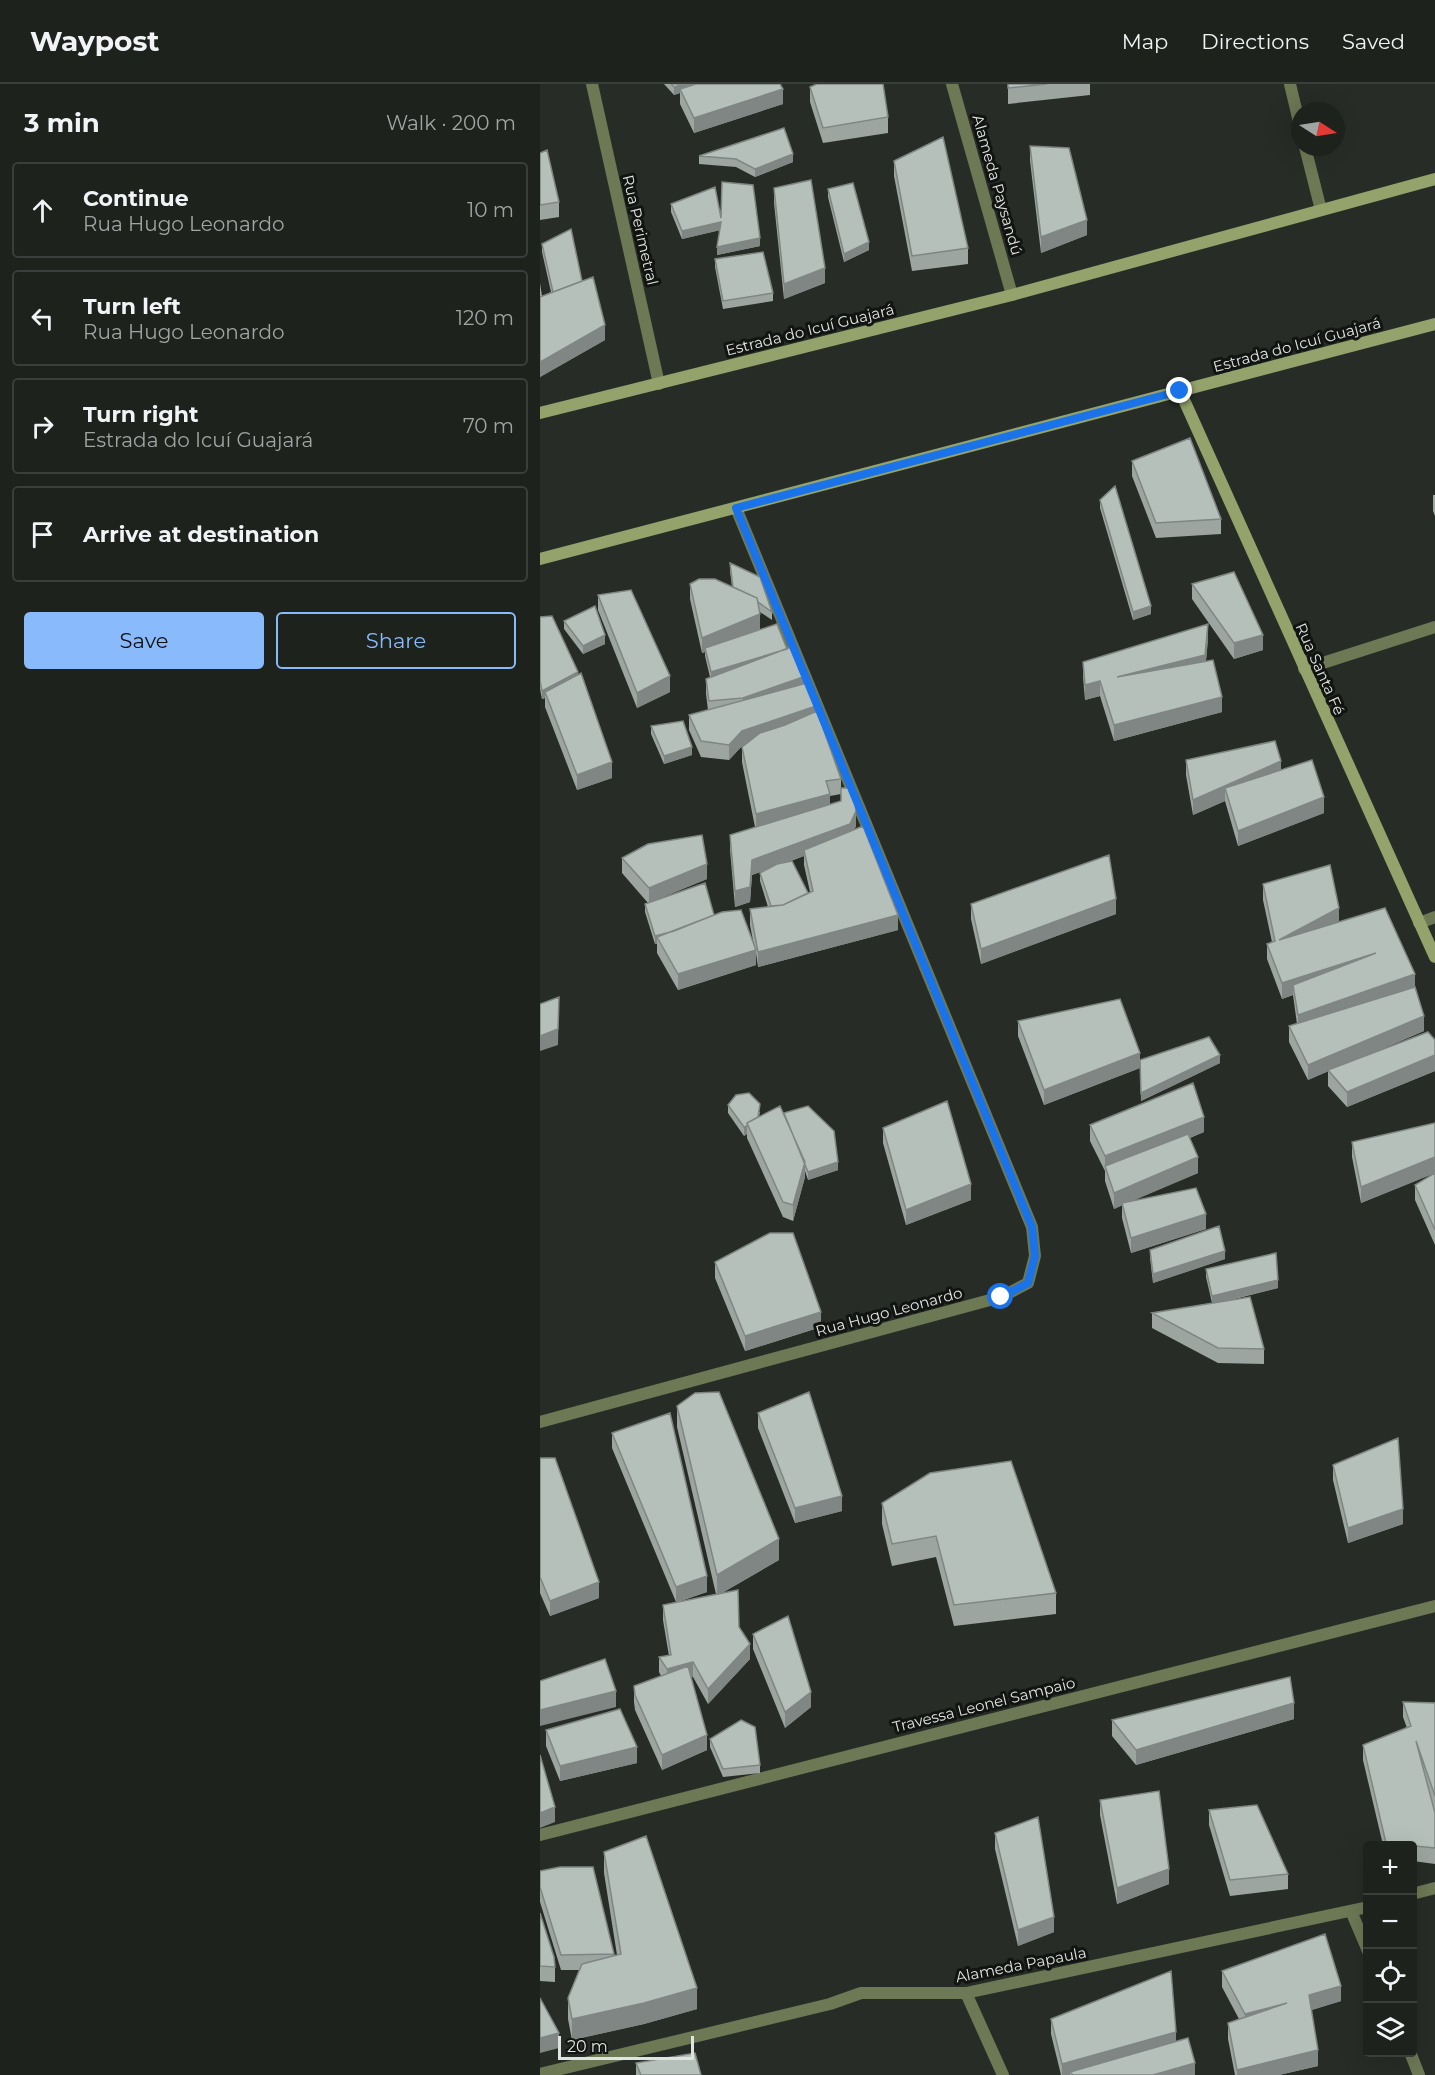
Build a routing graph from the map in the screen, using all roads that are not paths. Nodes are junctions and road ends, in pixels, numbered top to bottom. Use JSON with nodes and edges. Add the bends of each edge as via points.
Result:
{"nodes":[{"id":1,"x":592,"y":84,"type":"edge"},
{"id":2,"x":952,"y":84,"type":"edge"},
{"id":3,"x":1290,"y":84,"type":"edge"},
{"id":4,"x":1294,"y":102,"type":"edge"},
{"id":5,"x":1307,"y":156,"type":"edge"},
{"id":6,"x":1435,"y":179,"type":"edge"},
{"id":7,"x":1321,"y":210,"type":"junction"},
{"id":8,"x":1012,"y":295,"type":"junction"},
{"id":9,"x":1435,"y":324,"type":"edge"},
{"id":10,"x":659,"y":384,"type":"junction"},
{"id":11,"x":1180,"y":391,"type":"junction"},
{"id":12,"x":540,"y":413,"type":"edge"},
{"id":13,"x":736,"y":508,"type":"junction"},
{"id":14,"x":540,"y":560,"type":"edge"},
{"id":15,"x":1435,"y":627,"type":"edge"},
{"id":16,"x":1304,"y":669,"type":"junction"},
{"id":17,"x":1435,"y":917,"type":"edge"},
{"id":18,"x":1419,"y":923,"type":"junction"},
{"id":19,"x":1435,"y":957,"type":"edge"},
{"id":20,"x":540,"y":1422,"type":"edge"},
{"id":21,"x":1435,"y":1606,"type":"edge"},
{"id":22,"x":540,"y":1834,"type":"edge"},
{"id":23,"x":1435,"y":1888,"type":"edge"},
{"id":24,"x":1417,"y":1893,"type":"edge"},
{"id":25,"x":1363,"y":1908,"type":"edge"},
{"id":26,"x":1351,"y":1911,"type":"junction"},
{"id":27,"x":1367,"y":1949,"type":"edge"},
{"id":28,"x":966,"y":1993,"type":"junction"},
{"id":29,"x":1412,"y":2057,"type":"edge"},
{"id":30,"x":540,"y":2074,"type":"edge"},
{"id":31,"x":1003,"y":2075,"type":"edge"},
{"id":32,"x":1419,"y":2075,"type":"edge"}],
"edges":[{"from":1,"to":10,"type":"street","name":"Rua Perimetral"},
{"from":2,"to":8,"type":"street","name":"Alameda Paysandú"},
{"from":3,"to":4,"type":"street"},
{"from":5,"to":7,"type":"street"},
{"from":6,"to":7,"type":"main road","name":"Estrada do Icuí Guajará"},
{"from":7,"to":8,"type":"main road","name":"Estrada do Icuí Guajará"},
{"from":8,"to":10,"type":"main road","name":"Estrada do Icuí Guajará"},
{"from":9,"to":11,"type":"main road","name":"Estrada do Icuí Guajará"},
{"from":10,"to":12,"type":"main road","name":"Estrada do Icuí Guajará"},
{"from":11,"to":13,"type":"main road","name":"Estrada do Icuí Guajará"},
{"from":11,"to":16,"type":"main road","name":"Rua Santa Fé"},
{"from":13,"to":14,"type":"main road","name":"Estrada do Icuí Guajará"},
{"from":13,"to":20,"type":"street","name":"Rua Hugo Leonardo","via":[[1032,1227],[1035,1256],[1028,1283],[1001,1297]]},
{"from":15,"to":16,"type":"street"},
{"from":16,"to":18,"type":"main road","name":"Rua Santa Fé"},
{"from":17,"to":18,"type":"street"},
{"from":18,"to":19,"type":"main road","name":"Rua Santa Fé"},
{"from":21,"to":22,"type":"street","name":"Travessa Leonel Sampaio"},
{"from":23,"to":24,"type":"street"},
{"from":25,"to":26,"type":"street","name":"Alameda Papaula"},
{"from":26,"to":27,"type":"street"},
{"from":26,"to":28,"type":"street","name":"Alameda Papaula"},
{"from":28,"to":30,"type":"street","name":"Alameda Papaula","via":[[861,1994]]},
{"from":28,"to":31,"type":"street"},
{"from":29,"to":32,"type":"street"}]}
